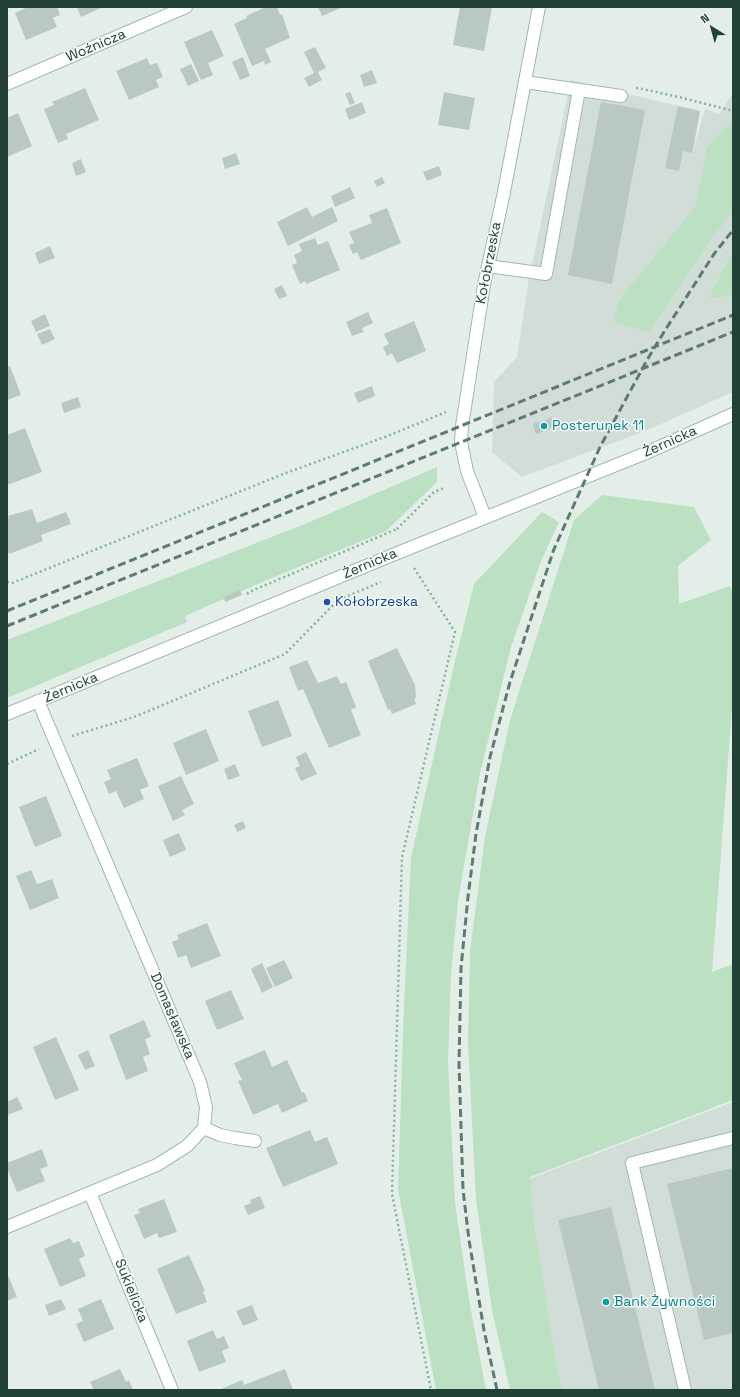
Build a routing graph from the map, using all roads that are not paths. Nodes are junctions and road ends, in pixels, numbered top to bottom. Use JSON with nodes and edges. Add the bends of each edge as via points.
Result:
{"nodes":[{"id":1,"x":186,"y":7,"type":"edge"},
{"id":2,"x":539,"y":7,"type":"edge"},
{"id":3,"x":525,"y":82,"type":"junction"},
{"id":4,"x":7,"y":84,"type":"edge"},
{"id":5,"x":579,"y":90,"type":"junction"},
{"id":6,"x":621,"y":96,"type":"road end"},
{"id":7,"x":488,"y":266,"type":"junction"},
{"id":8,"x":733,"y":414,"type":"edge"},
{"id":9,"x":485,"y":517,"type":"junction"},
{"id":10,"x":38,"y":701,"type":"junction"},
{"id":11,"x":7,"y":714,"type":"edge"},
{"id":12,"x":204,"y":1128,"type":"junction"},
{"id":13,"x":733,"y":1138,"type":"edge"},
{"id":14,"x":255,"y":1141,"type":"dead end"},
{"id":15,"x":90,"y":1193,"type":"junction"},
{"id":16,"x":7,"y":1227,"type":"edge"},
{"id":17,"x":172,"y":1390,"type":"edge"},
{"id":18,"x":685,"y":1390,"type":"edge"}],
"edges":[{"from":1,"to":4,"type":"street","name":"Woźnicza"},
{"from":2,"to":3,"type":"street","name":"Kołobrzeska"},
{"from":3,"to":5,"type":"street"},
{"from":3,"to":7,"type":"street","name":"Kołobrzeska"},
{"from":5,"to":6,"type":"street"},
{"from":5,"to":7,"type":"street","via":[[546,274]]},
{"from":7,"to":9,"type":"street","name":"Kołobrzeska","via":[[461,442],[466,471]]},
{"from":8,"to":9,"type":"street","name":"Żernicka","via":[[646,453]]},
{"from":9,"to":10,"type":"street","name":"Żernicka"},
{"from":10,"to":11,"type":"street","name":"Żernicka"},
{"from":10,"to":12,"type":"street","name":"Domasławska","via":[[200,1082],[206,1107]]},
{"from":12,"to":14,"type":"street","via":[[235,1138]]},
{"from":12,"to":15,"type":"street","via":[[187,1146],[157,1165]]},
{"from":13,"to":18,"type":"street","via":[[632,1163]]},
{"from":15,"to":16,"type":"street"},
{"from":15,"to":17,"type":"street","name":"Sukielicka"}]}
